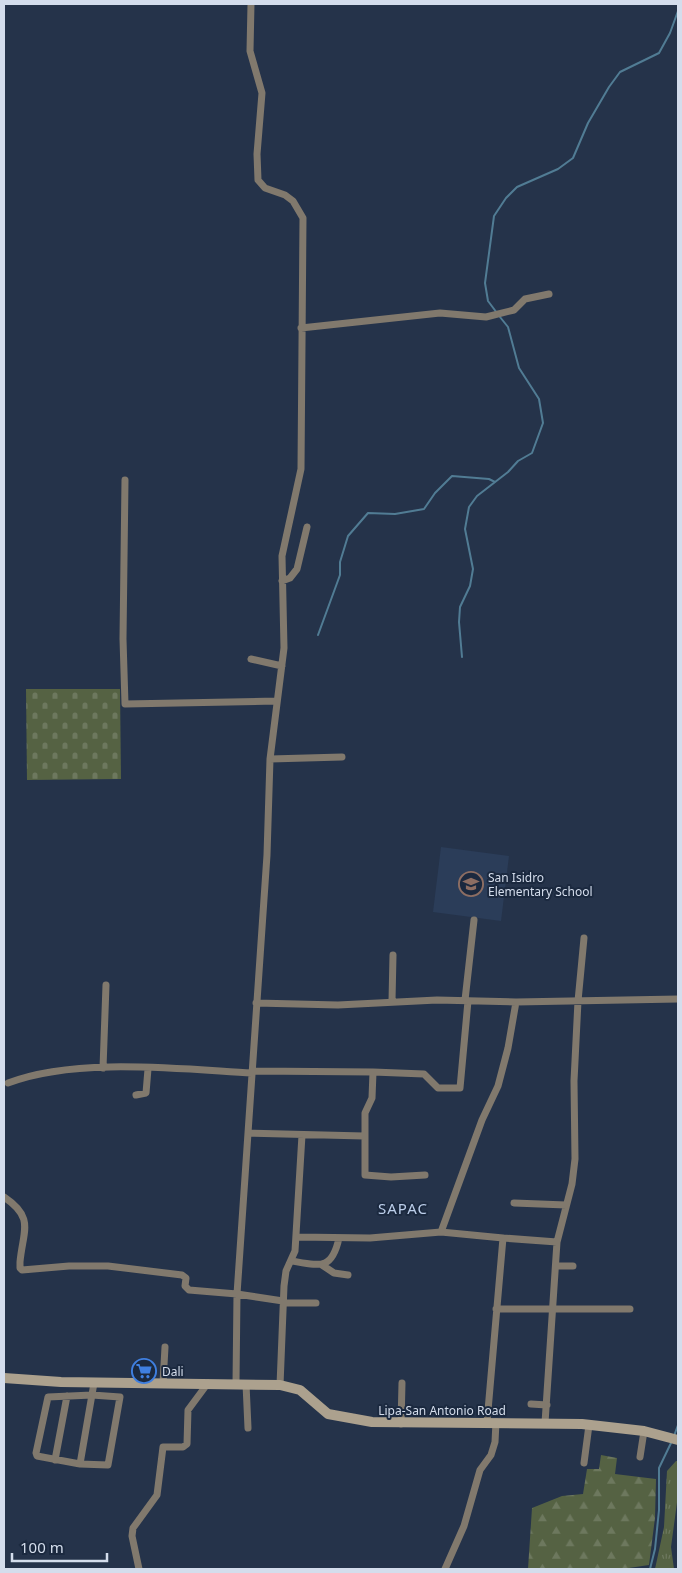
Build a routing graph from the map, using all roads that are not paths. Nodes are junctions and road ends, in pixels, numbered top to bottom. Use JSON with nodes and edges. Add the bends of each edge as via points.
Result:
{"nodes":[{"id":1,"x":251,"y":4,"type":"edge"},
{"id":2,"x":549,"y":294,"type":"dead end"},
{"id":3,"x":301,"y":328,"type":"junction"},
{"id":4,"x":124,"y":480,"type":"dead end"},
{"id":5,"x":307,"y":527,"type":"dead end"},
{"id":6,"x":282,"y":581,"type":"junction"},
{"id":7,"x":251,"y":659,"type":"dead end"},
{"id":8,"x":282,"y":666,"type":"junction"},
{"id":9,"x":276,"y":701,"type":"junction"},
{"id":10,"x":342,"y":757,"type":"dead end"},
{"id":11,"x":270,"y":759,"type":"junction"},
{"id":12,"x":474,"y":920,"type":"dead end"},
{"id":13,"x":584,"y":938,"type":"dead end"},
{"id":14,"x":392,"y":955,"type":"dead end"},
{"id":15,"x":106,"y":985,"type":"dead end"},
{"id":16,"x":678,"y":999,"type":"edge"},
{"id":17,"x":392,"y":1001,"type":"junction"},
{"id":18,"x":467,"y":1001,"type":"junction"},
{"id":19,"x":578,"y":1001,"type":"junction"},
{"id":20,"x":516,"y":1002,"type":"junction"},
{"id":21,"x":256,"y":1003,"type":"junction"},
{"id":22,"x":103,"y":1068,"type":"junction"},
{"id":23,"x":148,"y":1069,"type":"junction"},
{"id":24,"x":252,"y":1072,"type":"junction"},
{"id":25,"x":373,"y":1072,"type":"junction"},
{"id":26,"x":8,"y":1083,"type":"dead end"},
{"id":27,"x":136,"y":1095,"type":"dead end"},
{"id":28,"x":248,"y":1132,"type":"junction"},
{"id":29,"x":302,"y":1135,"type":"junction"},
{"id":30,"x":364,"y":1136,"type":"junction"},
{"id":31,"x":425,"y":1175,"type":"dead end"},
{"id":32,"x":4,"y":1196,"type":"edge"},
{"id":33,"x":514,"y":1203,"type":"dead end"},
{"id":34,"x":566,"y":1205,"type":"junction"},
{"id":35,"x":441,"y":1232,"type":"junction"},
{"id":36,"x":297,"y":1237,"type":"junction"},
{"id":37,"x":339,"y":1238,"type":"junction"},
{"id":38,"x":503,"y":1238,"type":"junction"},
{"id":39,"x":557,"y":1242,"type":"junction"},
{"id":40,"x":292,"y":1261,"type":"junction"},
{"id":41,"x":322,"y":1265,"type":"junction"},
{"id":42,"x":556,"y":1266,"type":"junction"},
{"id":43,"x":573,"y":1266,"type":"dead end"},
{"id":44,"x":348,"y":1275,"type":"dead end"},
{"id":45,"x":237,"y":1294,"type":"junction"},
{"id":46,"x":283,"y":1302,"type":"junction"},
{"id":47,"x":316,"y":1303,"type":"dead end"},
{"id":48,"x":496,"y":1309,"type":"junction"},
{"id":49,"x":630,"y":1309,"type":"dead end"},
{"id":50,"x":554,"y":1311,"type":"junction"},
{"id":51,"x":165,"y":1347,"type":"dead end"},
{"id":52,"x":4,"y":1378,"type":"edge"},
{"id":53,"x":94,"y":1382,"type":"junction"},
{"id":54,"x":402,"y":1382,"type":"dead end"},
{"id":55,"x":163,"y":1383,"type":"junction"},
{"id":56,"x":208,"y":1383,"type":"junction"},
{"id":57,"x":241,"y":1383,"type":"junction"},
{"id":58,"x":280,"y":1385,"type":"junction"},
{"id":59,"x":92,"y":1395,"type":"junction"},
{"id":60,"x":67,"y":1396,"type":"junction"},
{"id":61,"x":531,"y":1404,"type":"dead end"},
{"id":62,"x":547,"y":1405,"type":"junction"},
{"id":63,"x":492,"y":1422,"type":"junction"},
{"id":64,"x":545,"y":1423,"type":"junction"},
{"id":65,"x":401,"y":1424,"type":"junction"},
{"id":66,"x":589,"y":1425,"type":"junction"},
{"id":67,"x":248,"y":1428,"type":"dead end"},
{"id":68,"x":644,"y":1431,"type":"junction"},
{"id":69,"x":678,"y":1440,"type":"edge"},
{"id":70,"x":640,"y":1457,"type":"dead end"},
{"id":71,"x":55,"y":1460,"type":"junction"},
{"id":72,"x":584,"y":1463,"type":"dead end"},
{"id":73,"x":80,"y":1464,"type":"junction"},
{"id":74,"x":139,"y":1569,"type":"edge"},
{"id":75,"x":445,"y":1569,"type":"edge"}],
"edges":[{"from":1,"to":3,"type":"street","via":[[250,51],[262,93],[257,173],[259,184],[293,201],[303,218]]},
{"from":2,"to":3,"type":"street","via":[[525,299],[514,310],[480,317],[440,313]]},
{"from":3,"to":6,"type":"street","via":[[301,469],[282,556]]},
{"from":4,"to":9,"type":"street","via":[[125,704]]},
{"from":5,"to":6,"type":"street","via":[[297,569],[290,578]]},
{"from":6,"to":8,"type":"street"},
{"from":7,"to":8,"type":"street"},
{"from":8,"to":9,"type":"street"},
{"from":9,"to":11,"type":"street"},
{"from":10,"to":11,"type":"street"},
{"from":11,"to":21,"type":"street","via":[[267,855]]},
{"from":12,"to":18,"type":"street"},
{"from":13,"to":19,"type":"street"},
{"from":14,"to":17,"type":"street"},
{"from":15,"to":22,"type":"street"},
{"from":16,"to":19,"type":"street"},
{"from":17,"to":18,"type":"street"},
{"from":17,"to":21,"type":"street","via":[[338,1005]]},
{"from":18,"to":20,"type":"street"},
{"from":18,"to":25,"type":"street","via":[[460,1088],[438,1088],[424,1074]]},
{"from":19,"to":20,"type":"street"},
{"from":19,"to":34,"type":"street","via":[[575,1159]]},
{"from":20,"to":35,"type":"street","via":[[498,1086],[482,1120]]},
{"from":21,"to":24,"type":"street"},
{"from":22,"to":23,"type":"street"},
{"from":22,"to":26,"type":"street","via":[[49,1071]]},
{"from":23,"to":24,"type":"street"},
{"from":23,"to":27,"type":"street","via":[[146,1093]]},
{"from":24,"to":25,"type":"street"},
{"from":24,"to":28,"type":"street"},
{"from":25,"to":30,"type":"street","via":[[372,1098],[365,1113]]},
{"from":28,"to":29,"type":"street"},
{"from":28,"to":45,"type":"street"},
{"from":29,"to":30,"type":"street"},
{"from":29,"to":36,"type":"street"},
{"from":30,"to":31,"type":"street","via":[[365,1175]]},
{"from":32,"to":45,"type":"street","via":[[23,1212],[22,1270],[108,1266],[182,1275],[186,1278],[186,1289]]},
{"from":33,"to":34,"type":"street"},
{"from":34,"to":39,"type":"street"},
{"from":35,"to":37,"type":"street"},
{"from":35,"to":38,"type":"street"},
{"from":36,"to":37,"type":"street"},
{"from":36,"to":40,"type":"street"},
{"from":37,"to":41,"type":"street","via":[[335,1256]]},
{"from":38,"to":39,"type":"street"},
{"from":38,"to":48,"type":"street"},
{"from":39,"to":42,"type":"street"},
{"from":40,"to":41,"type":"street"},
{"from":40,"to":46,"type":"street","via":[[286,1272]]},
{"from":41,"to":44,"type":"street","via":[[334,1273]]},
{"from":42,"to":43,"type":"street"},
{"from":42,"to":50,"type":"street"},
{"from":45,"to":46,"type":"street"},
{"from":45,"to":57,"type":"street"},
{"from":46,"to":47,"type":"street"},
{"from":46,"to":58,"type":"street"},
{"from":48,"to":50,"type":"street"},
{"from":48,"to":63,"type":"street"},
{"from":49,"to":50,"type":"street"},
{"from":50,"to":62,"type":"street"},
{"from":51,"to":55,"type":"street"},
{"from":52,"to":53,"type":"main road","name":"Lipa-San Antonio Road"},
{"from":53,"to":55,"type":"main road","name":"Lipa-San Antonio Road"},
{"from":53,"to":59,"type":"street"},
{"from":54,"to":65,"type":"street"},
{"from":55,"to":56,"type":"main road","name":"Lipa-San Antonio Road"},
{"from":56,"to":57,"type":"main road","name":"Lipa-San Antonio Road"},
{"from":56,"to":74,"type":"street","via":[[188,1410],[188,1444],[163,1447],[157,1495],[133,1528]]},
{"from":57,"to":58,"type":"main road","name":"Lipa-San Antonio Road"},
{"from":57,"to":67,"type":"street"},
{"from":58,"to":65,"type":"main road","name":"Lipa-San Antonio Road","via":[[300,1390],[322,1410],[336,1417]]},
{"from":59,"to":60,"type":"street"},
{"from":59,"to":73,"type":"street"},
{"from":59,"to":73,"type":"street","via":[[121,1399],[109,1463],[104,1466]]},
{"from":60,"to":71,"type":"street"},
{"from":60,"to":71,"type":"street","via":[[48,1397],[36,1453]]},
{"from":61,"to":62,"type":"street"},
{"from":62,"to":64,"type":"street"},
{"from":63,"to":64,"type":"main road","name":"Lipa-San Antonio Road"},
{"from":63,"to":65,"type":"main road","name":"Lipa-San Antonio Road"},
{"from":63,"to":75,"type":"street","via":[[495,1442],[492,1455],[480,1470],[464,1526]]},
{"from":64,"to":66,"type":"main road","name":"Lipa-San Antonio Road"},
{"from":66,"to":68,"type":"main road","name":"Lipa-San Antonio Road"},
{"from":66,"to":72,"type":"street"},
{"from":68,"to":69,"type":"main road","name":"Lipa-San Antonio Road"},
{"from":68,"to":70,"type":"street"},
{"from":71,"to":73,"type":"street"}]}
